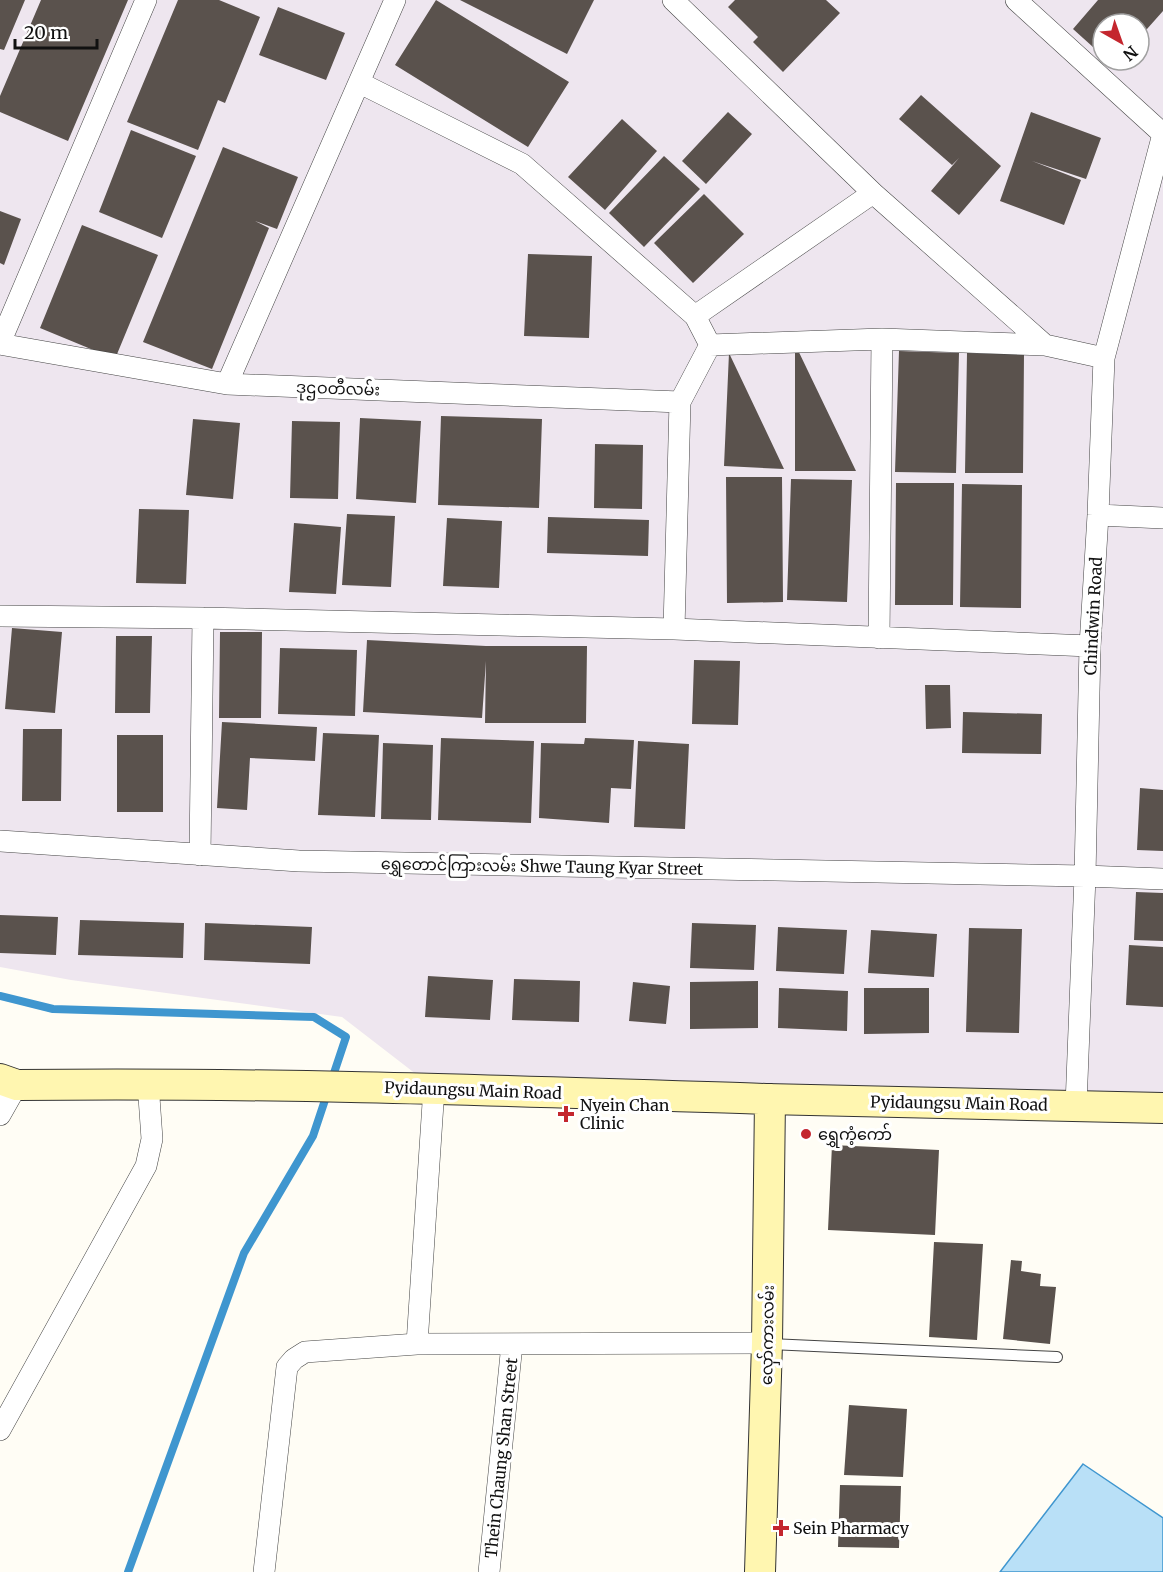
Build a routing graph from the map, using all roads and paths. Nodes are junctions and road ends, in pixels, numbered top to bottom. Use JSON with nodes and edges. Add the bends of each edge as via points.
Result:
{"nodes":[{"id":1,"x":146,"y":0,"type":"edge"},
{"id":2,"x":395,"y":0,"type":"edge"},
{"id":3,"x":673,"y":0,"type":"edge"},
{"id":4,"x":1016,"y":0,"type":"edge"},
{"id":5,"x":360,"y":83,"type":"junction"},
{"id":6,"x":1163,"y":134,"type":"edge"},
{"id":7,"x":873,"y":193,"type":"junction"},
{"id":8,"x":695,"y":316,"type":"junction"},
{"id":9,"x":882,"y":339,"type":"junction"},
{"id":10,"x":0,"y":344,"type":"edge"},
{"id":11,"x":710,"y":345,"type":"junction"},
{"id":12,"x":1045,"y":345,"type":"junction"},
{"id":13,"x":1104,"y":358,"type":"junction"},
{"id":14,"x":227,"y":384,"type":"junction"},
{"id":15,"x":680,"y":402,"type":"junction"},
{"id":16,"x":1098,"y":515,"type":"junction"},
{"id":17,"x":1163,"y":518,"type":"edge"},
{"id":18,"x":0,"y":616,"type":"edge"},
{"id":19,"x":203,"y":618,"type":"junction"},
{"id":20,"x":674,"y":629,"type":"junction"},
{"id":21,"x":879,"y":638,"type":"junction"},
{"id":22,"x":1090,"y":646,"type":"junction"},
{"id":23,"x":0,"y":841,"type":"edge"},
{"id":24,"x":200,"y":855,"type":"junction"},
{"id":25,"x":1085,"y":876,"type":"junction"},
{"id":26,"x":1163,"y":879,"type":"edge"},
{"id":27,"x":9,"y":1082,"type":"edge"},
{"id":28,"x":148,"y":1083,"type":"junction"},
{"id":29,"x":434,"y":1088,"type":"junction"},
{"id":30,"x":770,"y":1099,"type":"junction"},
{"id":31,"x":1076,"y":1106,"type":"junction"},
{"id":32,"x":1163,"y":1108,"type":"edge"},
{"id":33,"x":0,"y":1115,"type":"edge"},
{"id":34,"x":767,"y":1343,"type":"junction"},
{"id":35,"x":417,"y":1344,"type":"junction"},
{"id":36,"x":512,"y":1344,"type":"junction"},
{"id":37,"x":1057,"y":1358,"type":"dead end"},
{"id":38,"x":0,"y":1430,"type":"edge"},
{"id":39,"x":264,"y":1572,"type":"edge"},
{"id":40,"x":489,"y":1572,"type":"edge"},
{"id":41,"x":760,"y":1572,"type":"edge"}],
"edges":[{"from":1,"to":10,"type":"street"},
{"from":2,"to":5,"type":"street"},
{"from":3,"to":7,"type":"street"},
{"from":4,"to":6,"type":"street"},
{"from":5,"to":8,"type":"street","via":[[522,164]]},
{"from":5,"to":14,"type":"street"},
{"from":6,"to":13,"type":"street","name":"Chindwin Road"},
{"from":7,"to":8,"type":"street"},
{"from":7,"to":12,"type":"street"},
{"from":8,"to":11,"type":"street"},
{"from":9,"to":11,"type":"street"},
{"from":9,"to":12,"type":"street"},
{"from":9,"to":21,"type":"street"},
{"from":10,"to":14,"type":"street","name":"ဒုဌဝတီလမ်း"},
{"from":11,"to":15,"type":"street"},
{"from":12,"to":13,"type":"street"},
{"from":13,"to":16,"type":"street","name":"Chindwin Road"},
{"from":14,"to":15,"type":"street","name":"ဒုဌဝတီလမ်း"},
{"from":15,"to":20,"type":"street"},
{"from":16,"to":17,"type":"street"},
{"from":16,"to":22,"type":"street","name":"Chindwin Road"},
{"from":18,"to":19,"type":"street"},
{"from":19,"to":20,"type":"street"},
{"from":19,"to":24,"type":"street"},
{"from":20,"to":21,"type":"street"},
{"from":21,"to":22,"type":"street"},
{"from":22,"to":25,"type":"street","name":"Chindwin Road"},
{"from":23,"to":24,"type":"street","name":"ရွှေတောင်ကြားလမ်း Shwe Taung Kyar Street"},
{"from":24,"to":25,"type":"street","name":"ရွှေတောင်ကြားလမ်း Shwe Taung Kyar Street","via":[[299,861]]},
{"from":25,"to":26,"type":"street","name":"ရွှေတောင်ကြားလမ်း Shwe Taung Kyar Street"},
{"from":25,"to":31,"type":"street","name":"Chindwin Road"},
{"from":27,"to":28,"type":"main road","name":"Pyidaungsu Main Road"},
{"from":27,"to":33,"type":"street"},
{"from":28,"to":29,"type":"main road","name":"Pyidaungsu Main Road"},
{"from":28,"to":38,"type":"street","via":[[152,1139],[146,1166]]},
{"from":29,"to":30,"type":"main road","name":"Pyidaungsu Main Road"},
{"from":29,"to":35,"type":"street"},
{"from":30,"to":31,"type":"main road","name":"Pyidaungsu Main Road"},
{"from":30,"to":34,"type":"main road","name":"လှော်ကားလမ်း"},
{"from":31,"to":32,"type":"main road","name":"Pyidaungsu Main Road"},
{"from":34,"to":36,"type":"street"},
{"from":34,"to":37,"type":"lane"},
{"from":34,"to":41,"type":"main road","name":"လှော်ကားလမ်း"},
{"from":35,"to":36,"type":"street"},
{"from":35,"to":39,"type":"street","via":[[305,1352],[287,1367]]},
{"from":36,"to":40,"type":"street","name":"Thein Chaung Shan Street"}]}
